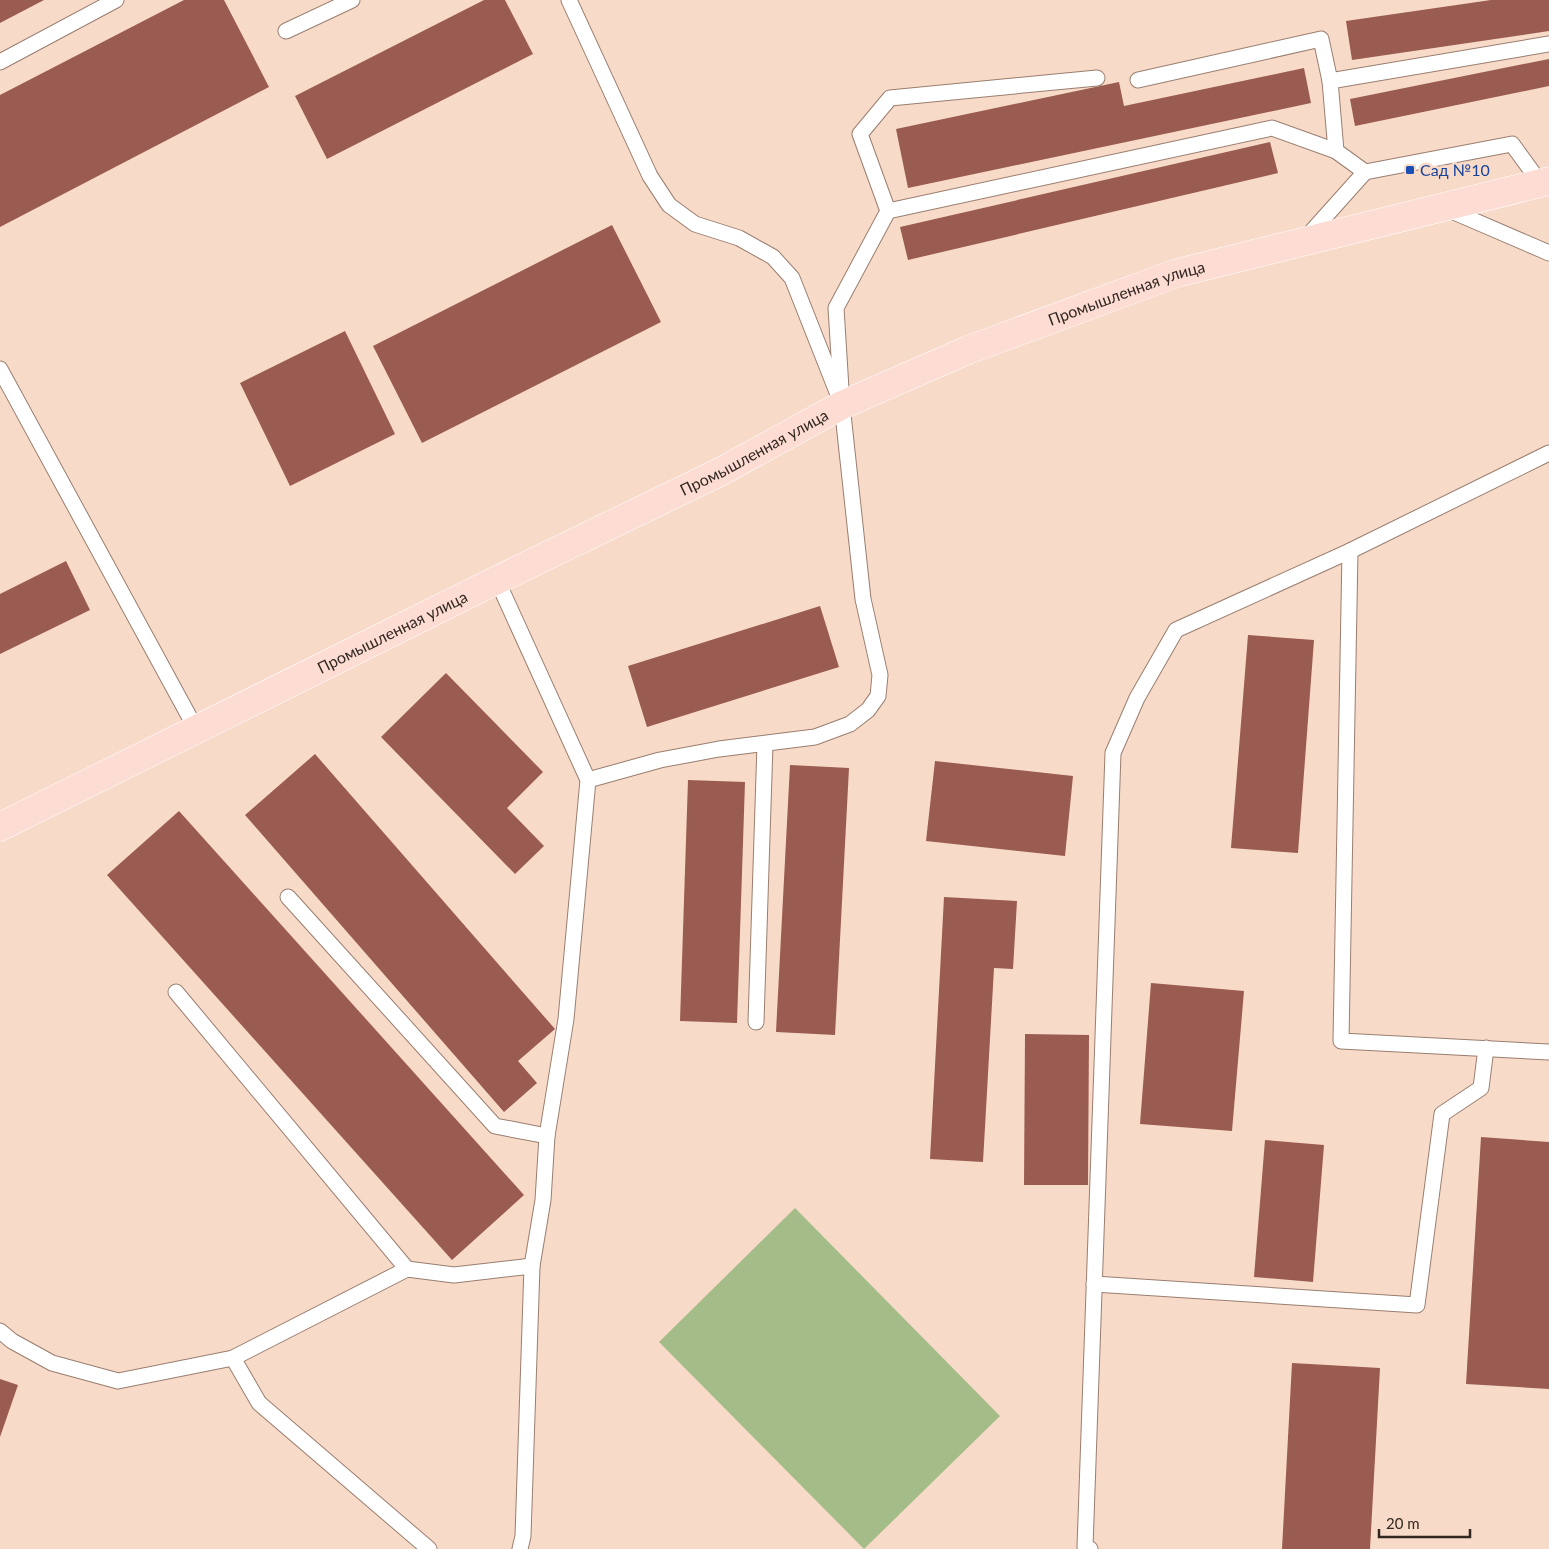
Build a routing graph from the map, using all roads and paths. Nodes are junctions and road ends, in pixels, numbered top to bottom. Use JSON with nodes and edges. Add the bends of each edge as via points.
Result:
{"nodes":[{"id":1,"x":116,"y":0,"type":"edge"},
{"id":2,"x":352,"y":0,"type":"edge"},
{"id":3,"x":569,"y":0,"type":"edge"},
{"id":4,"x":286,"y":31,"type":"dead end"},
{"id":5,"x":1549,"y":44,"type":"edge"},
{"id":6,"x":0,"y":62,"type":"edge"},
{"id":7,"x":1097,"y":78,"type":"dead end"},
{"id":8,"x":1138,"y":80,"type":"dead end"},
{"id":9,"x":1330,"y":82,"type":"junction"},
{"id":10,"x":1336,"y":151,"type":"junction"},
{"id":11,"x":1365,"y":172,"type":"junction"},
{"id":12,"x":1545,"y":182,"type":"edge"},
{"id":13,"x":1443,"y":207,"type":"junction"},
{"id":14,"x":888,"y":211,"type":"junction"},
{"id":15,"x":1302,"y":242,"type":"junction"},
{"id":16,"x":1549,"y":253,"type":"edge"},
{"id":17,"x":0,"y":369,"type":"edge"},
{"id":18,"x":842,"y":405,"type":"junction"},
{"id":19,"x":1549,"y":453,"type":"edge"},
{"id":20,"x":1350,"y":551,"type":"junction"},
{"id":21,"x":497,"y":580,"type":"junction"},
{"id":22,"x":196,"y":729,"type":"junction"},
{"id":23,"x":765,"y":744,"type":"junction"},
{"id":24,"x":588,"y":780,"type":"junction"},
{"id":25,"x":0,"y":827,"type":"edge"},
{"id":26,"x":288,"y":897,"type":"dead end"},
{"id":27,"x":176,"y":992,"type":"dead end"},
{"id":28,"x":756,"y":1022,"type":"dead end"},
{"id":29,"x":1486,"y":1048,"type":"junction"},
{"id":30,"x":1549,"y":1052,"type":"edge"},
{"id":31,"x":546,"y":1136,"type":"junction"},
{"id":32,"x":532,"y":1266,"type":"junction"},
{"id":33,"x":407,"y":1269,"type":"junction"},
{"id":34,"x":1094,"y":1284,"type":"junction"},
{"id":35,"x":0,"y":1331,"type":"edge"},
{"id":36,"x":234,"y":1358,"type":"junction"},
{"id":37,"x":430,"y":1549,"type":"edge"},
{"id":38,"x":520,"y":1549,"type":"edge"},
{"id":39,"x":1090,"y":1549,"type":"edge"}],
"edges":[{"from":1,"to":6,"type":"lane"},
{"from":2,"to":4,"type":"lane"},
{"from":3,"to":18,"type":"lane","via":[[650,176],[669,205],[695,224],[739,238],[773,257],[792,278]]},
{"from":5,"to":9,"type":"lane"},
{"from":7,"to":14,"type":"lane","via":[[890,98],[860,134]]},
{"from":8,"to":9,"type":"lane","via":[[1321,39]]},
{"from":9,"to":10,"type":"lane"},
{"from":10,"to":11,"type":"lane"},
{"from":10,"to":14,"type":"lane","via":[[1272,128]]},
{"from":11,"to":12,"type":"lane","via":[[1512,144]]},
{"from":11,"to":15,"type":"lane"},
{"from":12,"to":13,"type":"main road","name":"Промышленная улица"},
{"from":13,"to":15,"type":"main road","name":"Промышленная улица"},
{"from":13,"to":16,"type":"lane"},
{"from":14,"to":18,"type":"lane","via":[[836,308]]},
{"from":15,"to":18,"type":"main road","name":"Промышленная улица","via":[[1177,273],[968,350]]},
{"from":17,"to":22,"type":"lane"},
{"from":18,"to":21,"type":"main road","name":"Промышленная улица","via":[[720,472]]},
{"from":18,"to":23,"type":"lane","via":[[863,599],[880,676],[878,696],[868,710],[850,724],[815,737]]},
{"from":19,"to":20,"type":"lane"},
{"from":20,"to":29,"type":"lane","via":[[1341,1041]]},
{"from":20,"to":34,"type":"lane","via":[[1176,630],[1137,698],[1113,753]]},
{"from":21,"to":22,"type":"main road","name":"Промышленная улица"},
{"from":21,"to":24,"type":"lane"},
{"from":22,"to":25,"type":"main road","name":"Промышленная улица"},
{"from":23,"to":24,"type":"lane","via":[[660,760]]},
{"from":23,"to":28,"type":"lane"},
{"from":24,"to":31,"type":"lane","via":[[566,1019]]},
{"from":26,"to":31,"type":"lane","via":[[495,1126]]},
{"from":27,"to":33,"type":"lane"},
{"from":29,"to":30,"type":"lane"},
{"from":29,"to":34,"type":"lane","via":[[1481,1088],[1442,1114],[1417,1305]]},
{"from":31,"to":32,"type":"lane","via":[[543,1200]]},
{"from":32,"to":33,"type":"lane","via":[[454,1275]]},
{"from":32,"to":38,"type":"lane"},
{"from":33,"to":36,"type":"lane"},
{"from":34,"to":39,"type":"lane","via":[[1085,1547]]},
{"from":35,"to":36,"type":"lane","via":[[52,1363],[118,1381]]},
{"from":36,"to":37,"type":"lane","via":[[259,1403]]}]}
